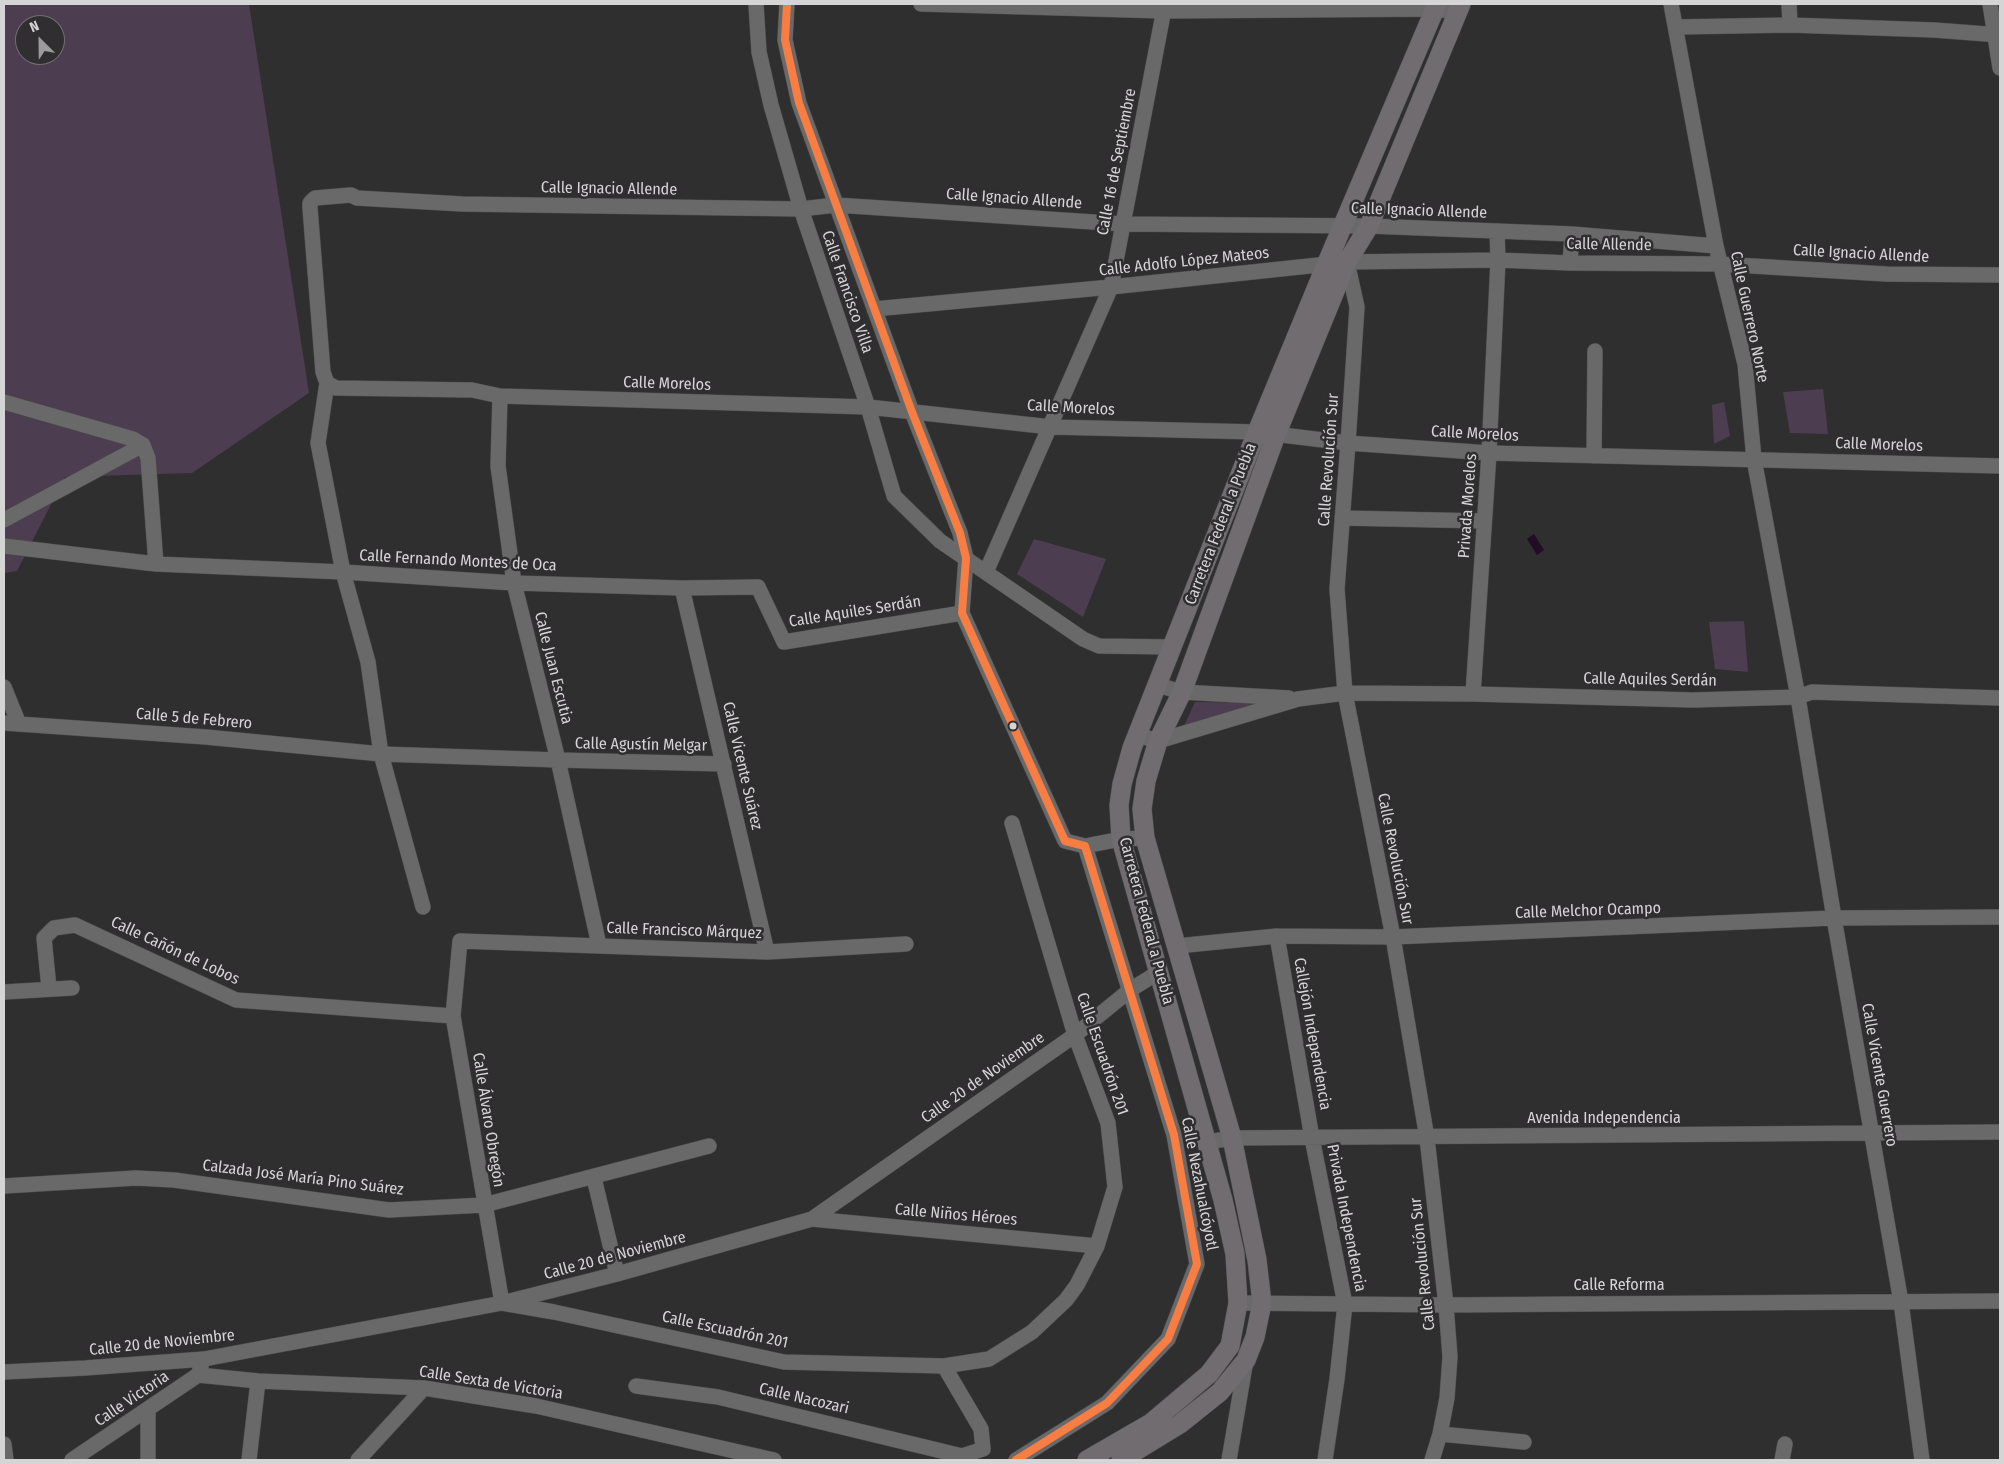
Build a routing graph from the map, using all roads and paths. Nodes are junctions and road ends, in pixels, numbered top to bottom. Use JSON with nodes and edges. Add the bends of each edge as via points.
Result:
{"nodes":[{"id":1,"x":756,"y":4,"type":"edge"},
{"id":2,"x":787,"y":4,"type":"edge"},
{"id":3,"x":921,"y":4,"type":"edge"},
{"id":4,"x":1672,"y":4,"type":"edge"},
{"id":5,"x":1789,"y":4,"type":"edge"},
{"id":6,"x":1990,"y":4,"type":"edge"},
{"id":7,"x":1436,"y":6,"type":"edge"},
{"id":8,"x":1164,"y":7,"type":"edge"},
{"id":9,"x":1459,"y":8,"type":"edge"},
{"id":10,"x":1790,"y":25,"type":"junction"},
{"id":11,"x":1676,"y":27,"type":"junction"},
{"id":12,"x":1997,"y":35,"type":"edge"},
{"id":13,"x":2000,"y":68,"type":"edge"},
{"id":14,"x":836,"y":205,"type":"junction"},
{"id":15,"x":801,"y":209,"type":"junction"},
{"id":16,"x":1123,"y":224,"type":"junction"},
{"id":17,"x":1343,"y":225,"type":"junction"},
{"id":18,"x":1369,"y":226,"type":"junction"},
{"id":19,"x":1497,"y":231,"type":"junction"},
{"id":20,"x":1572,"y":234,"type":"junction"},
{"id":21,"x":1716,"y":246,"type":"junction"},
{"id":22,"x":1498,"y":260,"type":"junction"},
{"id":23,"x":1347,"y":262,"type":"junction"},
{"id":24,"x":1570,"y":263,"type":"junction"},
{"id":25,"x":1719,"y":264,"type":"junction"},
{"id":26,"x":1326,"y":265,"type":"junction"},
{"id":27,"x":2000,"y":275,"type":"edge"},
{"id":28,"x":1111,"y":287,"type":"junction"},
{"id":29,"x":874,"y":309,"type":"junction"},
{"id":30,"x":1595,"y":351,"type":"dead end"},
{"id":31,"x":327,"y":383,"type":"junction"},
{"id":32,"x":500,"y":396,"type":"junction"},
{"id":33,"x":4,"y":402,"type":"edge"},
{"id":34,"x":868,"y":407,"type":"junction"},
{"id":35,"x":912,"y":412,"type":"junction"},
{"id":36,"x":1051,"y":427,"type":"junction"},
{"id":37,"x":1257,"y":432,"type":"junction"},
{"id":38,"x":1276,"y":435,"type":"junction"},
{"id":39,"x":1348,"y":443,"type":"junction"},
{"id":40,"x":143,"y":445,"type":"junction"},
{"id":41,"x":1489,"y":453,"type":"junction"},
{"id":42,"x":1594,"y":456,"type":"junction"},
{"id":43,"x":1754,"y":460,"type":"junction"},
{"id":44,"x":2000,"y":466,"type":"edge"},
{"id":45,"x":1342,"y":518,"type":"junction"},
{"id":46,"x":4,"y":520,"type":"edge"},
{"id":47,"x":1484,"y":521,"type":"junction"},
{"id":48,"x":4,"y":546,"type":"edge"},
{"id":49,"x":966,"y":558,"type":"junction"},
{"id":50,"x":156,"y":564,"type":"junction"},
{"id":51,"x":343,"y":572,"type":"junction"},
{"id":52,"x":986,"y":572,"type":"junction"},
{"id":53,"x":514,"y":583,"type":"junction"},
{"id":54,"x":758,"y":587,"type":"joint"},
{"id":55,"x":682,"y":588,"type":"junction"},
{"id":56,"x":962,"y":613,"type":"junction"},
{"id":57,"x":1173,"y":647,"type":"junction"},
{"id":58,"x":1157,"y":685,"type":"junction"},
{"id":59,"x":4,"y":687,"type":"edge"},
{"id":60,"x":1182,"y":692,"type":"junction"},
{"id":61,"x":1345,"y":694,"type":"junction"},
{"id":62,"x":1473,"y":694,"type":"junction"},
{"id":63,"x":1798,"y":697,"type":"junction"},
{"id":64,"x":2000,"y":698,"type":"edge"},
{"id":65,"x":1298,"y":699,"type":"junction"},
{"id":66,"x":4,"y":723,"type":"edge"},
{"id":67,"x":19,"y":724,"type":"junction"},
{"id":68,"x":1137,"y":735,"type":"junction"},
{"id":69,"x":1158,"y":741,"type":"junction"},
{"id":70,"x":381,"y":754,"type":"junction"},
{"id":71,"x":558,"y":760,"type":"junction"},
{"id":72,"x":724,"y":764,"type":"junction"},
{"id":73,"x":1012,"y":823,"type":"dead end"},
{"id":74,"x":1145,"y":838,"type":"junction"},
{"id":75,"x":1121,"y":839,"type":"junction"},
{"id":76,"x":1085,"y":846,"type":"junction"},
{"id":77,"x":423,"y":907,"type":"dead end"},
{"id":78,"x":2000,"y":916,"type":"edge"},
{"id":79,"x":1834,"y":918,"type":"junction"},
{"id":80,"x":1277,"y":936,"type":"junction"},
{"id":81,"x":1393,"y":937,"type":"junction"},
{"id":82,"x":460,"y":941,"type":"joint"},
{"id":83,"x":906,"y":944,"type":"dead end"},
{"id":84,"x":599,"y":945,"type":"junction"},
{"id":85,"x":1177,"y":946,"type":"junction"},
{"id":86,"x":767,"y":952,"type":"junction"},
{"id":87,"x":1159,"y":972,"type":"junction"},
{"id":88,"x":49,"y":988,"type":"junction"},
{"id":89,"x":72,"y":988,"type":"dead end"},
{"id":90,"x":1130,"y":990,"type":"junction"},
{"id":91,"x":4,"y":992,"type":"edge"},
{"id":92,"x":453,"y":1016,"type":"junction"},
{"id":93,"x":1075,"y":1035,"type":"junction"},
{"id":94,"x":2000,"y":1132,"type":"edge"},
{"id":95,"x":1871,"y":1134,"type":"junction"},
{"id":96,"x":1232,"y":1138,"type":"junction"},
{"id":97,"x":1312,"y":1138,"type":"junction"},
{"id":98,"x":1427,"y":1138,"type":"junction"},
{"id":99,"x":1208,"y":1142,"type":"junction"},
{"id":100,"x":709,"y":1146,"type":"dead end"},
{"id":101,"x":594,"y":1178,"type":"junction"},
{"id":102,"x":4,"y":1186,"type":"edge"},
{"id":103,"x":484,"y":1205,"type":"junction"},
{"id":104,"x":812,"y":1219,"type":"junction"},
{"id":105,"x":1097,"y":1246,"type":"junction"},
{"id":106,"x":617,"y":1274,"type":"junction"},
{"id":107,"x":2000,"y":1301,"type":"edge"},
{"id":108,"x":1902,"y":1302,"type":"junction"},
{"id":109,"x":502,"y":1303,"type":"junction"},
{"id":110,"x":1238,"y":1303,"type":"junction"},
{"id":111,"x":1262,"y":1303,"type":"junction"},
{"id":112,"x":1345,"y":1304,"type":"junction"},
{"id":113,"x":1446,"y":1305,"type":"junction"},
{"id":114,"x":204,"y":1359,"type":"junction"},
{"id":115,"x":1246,"y":1360,"type":"junction"},
{"id":116,"x":944,"y":1366,"type":"junction"},
{"id":117,"x":4,"y":1372,"type":"edge"},
{"id":118,"x":198,"y":1375,"type":"junction"},
{"id":119,"x":258,"y":1381,"type":"junction"},
{"id":120,"x":636,"y":1386,"type":"dead end"},
{"id":121,"x":424,"y":1388,"type":"junction"},
{"id":122,"x":148,"y":1410,"type":"junction"},
{"id":123,"x":1440,"y":1434,"type":"junction"},
{"id":124,"x":1524,"y":1442,"type":"dead end"},
{"id":125,"x":4,"y":1444,"type":"edge"},
{"id":126,"x":1785,"y":1444,"type":"dead end"},
{"id":127,"x":987,"y":1455,"type":"edge"},
{"id":128,"x":961,"y":1458,"type":"edge"},
{"id":129,"x":6,"y":1460,"type":"edge"},
{"id":130,"x":72,"y":1460,"type":"edge"},
{"id":131,"x":148,"y":1460,"type":"edge"},
{"id":132,"x":249,"y":1460,"type":"edge"},
{"id":133,"x":358,"y":1460,"type":"edge"},
{"id":134,"x":774,"y":1460,"type":"edge"},
{"id":135,"x":1016,"y":1460,"type":"edge"},
{"id":136,"x":1087,"y":1460,"type":"edge"},
{"id":137,"x":1121,"y":1460,"type":"edge"},
{"id":138,"x":1229,"y":1460,"type":"edge"},
{"id":139,"x":1325,"y":1460,"type":"edge"},
{"id":140,"x":1432,"y":1460,"type":"edge"},
{"id":141,"x":1782,"y":1460,"type":"edge"},
{"id":142,"x":1922,"y":1460,"type":"edge"}],
"edges":[{"from":1,"to":15,"type":"street","name":"Calle Francisco Villa","via":[[759,52]]},
{"from":2,"to":14,"type":"street","name":"Calle Francisco Villa","via":[[785,40],[799,103]]},
{"from":3,"to":8,"type":"street"},
{"from":4,"to":11,"type":"street","name":"Calle Guerrero Norte"},
{"from":5,"to":10,"type":"street"},
{"from":6,"to":12,"type":"street"},
{"from":7,"to":8,"type":"street"},
{"from":7,"to":9,"type":"street"},
{"from":7,"to":17,"type":"main road","name":"Carretera Federal a Puebla"},
{"from":8,"to":16,"type":"street","name":"Calle 16 de Septiembre"},
{"from":9,"to":18,"type":"main road","name":"Carretera Federal a Puebla"},
{"from":10,"to":11,"type":"street"},
{"from":10,"to":12,"type":"street"},
{"from":11,"to":21,"type":"street","name":"Calle Guerrero Norte"},
{"from":12,"to":13,"type":"street"},
{"from":14,"to":15,"type":"street","name":"Calle Ignacio Allende"},
{"from":14,"to":16,"type":"street","name":"Calle Ignacio Allende"},
{"from":14,"to":29,"type":"street","name":"Calle Francisco Villa"},
{"from":15,"to":31,"type":"street","name":"Calle Ignacio Allende","via":[[462,204],[350,195],[312,200],[310,208],[323,372]]},
{"from":15,"to":34,"type":"street","name":"Calle Francisco Villa"},
{"from":16,"to":17,"type":"street","name":"Calle Ignacio Allende"},
{"from":16,"to":28,"type":"street","name":"Calle 16 de Septiembre"},
{"from":17,"to":18,"type":"street","name":"Calle Ignacio Allende"},
{"from":17,"to":26,"type":"main road","name":"Carretera Federal a Puebla"},
{"from":18,"to":19,"type":"street","name":"Calle Ignacio Allende"},
{"from":18,"to":23,"type":"main road","name":"Carretera Federal a Puebla"},
{"from":19,"to":20,"type":"street","name":"Calle Ignacio Allende"},
{"from":19,"to":22,"type":"street","name":"Privada Morelos"},
{"from":20,"to":21,"type":"street","name":"Calle Ignacio Allende"},
{"from":20,"to":24,"type":"street"},
{"from":21,"to":25,"type":"street","name":"Calle Guerrero Norte"},
{"from":22,"to":23,"type":"street","name":"Calle Adolfo López Mateos"},
{"from":22,"to":24,"type":"street","name":"Calle Allende"},
{"from":22,"to":41,"type":"street","name":"Privada Morelos"},
{"from":23,"to":26,"type":"street","name":"Calle Adolfo López Mateos"},
{"from":23,"to":38,"type":"main road","name":"Carretera Federal a Puebla"},
{"from":23,"to":39,"type":"street","name":"Calle Revolución Sur","via":[[1356,307]]},
{"from":24,"to":25,"type":"street","name":"Calle Allende"},
{"from":25,"to":27,"type":"street","name":"Calle Ignacio Allende","via":[[1886,274]]},
{"from":25,"to":43,"type":"street","name":"Calle Guerrero Norte","via":[[1745,364]]},
{"from":26,"to":28,"type":"street","name":"Calle Adolfo López Mateos"},
{"from":26,"to":37,"type":"main road","name":"Carretera Federal a Puebla"},
{"from":28,"to":29,"type":"street","name":"Calle Adolfo López Mateos"},
{"from":28,"to":36,"type":"street","name":"Calle 16 de Septiembre"},
{"from":29,"to":35,"type":"street","name":"Calle Francisco Villa"},
{"from":30,"to":42,"type":"street"},
{"from":31,"to":32,"type":"street","name":"Calle Morelos","via":[[336,388],[472,390]]},
{"from":31,"to":51,"type":"street","via":[[318,443]]},
{"from":32,"to":34,"type":"street","name":"Calle Morelos"},
{"from":32,"to":53,"type":"street","name":"Calle Juan Escutia","via":[[498,466]]},
{"from":33,"to":40,"type":"street","via":[[133,439]]},
{"from":34,"to":35,"type":"street","name":"Calle Morelos"},
{"from":34,"to":49,"type":"street","name":"Calle Francisco Villa","via":[[894,496],[940,541]]},
{"from":35,"to":36,"type":"street","name":"Calle Morelos"},
{"from":35,"to":49,"type":"street","name":"Calle Francisco Villa","via":[[960,533]]},
{"from":36,"to":37,"type":"street","name":"Calle Morelos"},
{"from":36,"to":52,"type":"street","name":"Calle 16 de Septiembre"},
{"from":37,"to":38,"type":"street","name":"Calle Morelos"},
{"from":37,"to":57,"type":"main road","name":"Carretera Federal a Puebla"},
{"from":38,"to":39,"type":"street","name":"Calle Morelos"},
{"from":38,"to":60,"type":"main road","name":"Carretera Federal a Puebla"},
{"from":39,"to":41,"type":"street","name":"Calle Morelos"},
{"from":39,"to":45,"type":"street","name":"Calle Revolución Sur"},
{"from":40,"to":46,"type":"street"},
{"from":40,"to":50,"type":"street","via":[[148,458]]},
{"from":41,"to":42,"type":"street","name":"Calle Morelos"},
{"from":41,"to":47,"type":"street","name":"Privada Morelos"},
{"from":42,"to":43,"type":"street","name":"Calle Morelos"},
{"from":43,"to":44,"type":"street","name":"Calle Morelos"},
{"from":43,"to":63,"type":"street","name":"Calle Guerrero Norte"},
{"from":45,"to":47,"type":"street"},
{"from":45,"to":61,"type":"street","name":"Calle Revolución Sur","via":[[1337,589]]},
{"from":47,"to":62,"type":"street","name":"Privada Morelos"},
{"from":48,"to":50,"type":"street","name":"Calle Fernando Montes de Oca"},
{"from":49,"to":52,"type":"street","name":"Calle Francisco Villa"},
{"from":49,"to":56,"type":"street"},
{"from":50,"to":51,"type":"street","name":"Calle Fernando Montes de Oca"},
{"from":51,"to":53,"type":"street","name":"Calle Fernando Montes de Oca"},
{"from":51,"to":70,"type":"street","via":[[368,662]]},
{"from":52,"to":57,"type":"street","name":"Calle Francisco Villa","via":[[1083,639],[1099,646]]},
{"from":53,"to":55,"type":"street","name":"Calle Fernando Montes de Oca"},
{"from":53,"to":71,"type":"street","name":"Calle Juan Escutia"},
{"from":54,"to":55,"type":"street","name":"Calle Fernando Montes de Oca"},
{"from":54,"to":56,"type":"street","name":"Calle Aquiles Serdán","via":[[784,642]]},
{"from":55,"to":72,"type":"street","name":"Calle Vicente Suárez"},
{"from":56,"to":76,"type":"street","via":[[1065,841]]},
{"from":57,"to":58,"type":"main road","name":"Carretera Federal a Puebla"},
{"from":58,"to":60,"type":"street","name":"Calle Aquiles Serdán"},
{"from":58,"to":68,"type":"main road","name":"Carretera Federal a Puebla"},
{"from":59,"to":67,"type":"street"},
{"from":60,"to":65,"type":"street","name":"Calle Aquiles Serdán"},
{"from":60,"to":69,"type":"main road","name":"Carretera Federal a Puebla"},
{"from":61,"to":62,"type":"street","name":"Calle Aquiles Serdán"},
{"from":61,"to":65,"type":"street","name":"Calle Aquiles Serdán"},
{"from":61,"to":81,"type":"street","name":"Calle Revolución Sur"},
{"from":62,"to":63,"type":"street","name":"Calle Aquiles Serdán","via":[[1693,700]]},
{"from":63,"to":64,"type":"street","name":"Calle Aquiles Serdán","via":[[1812,692]]},
{"from":63,"to":79,"type":"street","name":"Calle Vicente Guerrero"},
{"from":65,"to":69,"type":"street","name":"Calle Aquiles Serdán"},
{"from":66,"to":67,"type":"street","name":"Calle 5 de Febrero"},
{"from":67,"to":70,"type":"street","name":"Calle 5 de Febrero"},
{"from":68,"to":69,"type":"street"},
{"from":68,"to":75,"type":"main road","name":"Carretera Federal a Puebla","via":[[1122,784],[1119,806]]},
{"from":69,"to":74,"type":"main road","name":"Carretera Federal a Puebla","via":[[1146,781],[1142,809]]},
{"from":70,"to":71,"type":"street"},
{"from":70,"to":77,"type":"street"},
{"from":71,"to":72,"type":"street","name":"Calle Agustín Melgar"},
{"from":71,"to":84,"type":"street","name":"Calle Juan Escutia"},
{"from":72,"to":86,"type":"street","name":"Calle Vicente Suárez"},
{"from":73,"to":93,"type":"street","name":"Calle Escuadrón 201"},
{"from":74,"to":75,"type":"street"},
{"from":74,"to":85,"type":"main road","name":"Carretera Federal a Puebla"},
{"from":75,"to":76,"type":"street"},
{"from":75,"to":87,"type":"main road","name":"Carretera Federal a Puebla"},
{"from":76,"to":90,"type":"street"},
{"from":78,"to":79,"type":"street","name":"Calle Melchor Ocampo"},
{"from":79,"to":81,"type":"street","name":"Calle Melchor Ocampo"},
{"from":79,"to":95,"type":"street","name":"Calle Vicente Guerrero"},
{"from":80,"to":81,"type":"street","name":"Calle Melchor Ocampo"},
{"from":80,"to":85,"type":"street","name":"Calle Melchor Ocampo"},
{"from":80,"to":97,"type":"street","name":"Callejón Independencia"},
{"from":81,"to":98,"type":"street","name":"Calle Revolución Sur"},
{"from":82,"to":84,"type":"street","name":"Calle Francisco Márquez"},
{"from":82,"to":92,"type":"street","name":"Calle Álvaro Obregón"},
{"from":83,"to":86,"type":"street","name":"Calle Francisco Márquez"},
{"from":84,"to":86,"type":"street","name":"Calle Francisco Márquez"},
{"from":85,"to":96,"type":"main road","name":"Carretera Federal a Puebla"},
{"from":87,"to":90,"type":"street","name":"Calle 20 de Noviembre"},
{"from":87,"to":99,"type":"main road","name":"Carretera Federal a Puebla"},
{"from":88,"to":89,"type":"street"},
{"from":88,"to":91,"type":"street"},
{"from":88,"to":92,"type":"street","name":"Calle Cañón de Lobos","via":[[44,938],[54,928],[75,925],[236,1000]]},
{"from":90,"to":93,"type":"street","name":"Calle 20 de Noviembre"},
{"from":90,"to":135,"type":"street","name":"Calle Nezahualcóyotl","via":[[1174,1135],[1197,1264],[1168,1339],[1107,1403]]},
{"from":92,"to":103,"type":"street","name":"Calle Álvaro Obregón"},
{"from":93,"to":104,"type":"street","name":"Calle 20 de Noviembre"},
{"from":93,"to":105,"type":"street","name":"Calle Escuadrón 201","via":[[1108,1123],[1115,1187]]},
{"from":94,"to":95,"type":"street","name":"Avenida Independencia"},
{"from":95,"to":98,"type":"street","name":"Avenida Independencia"},
{"from":95,"to":108,"type":"street","name":"Calle Vicente Guerrero"},
{"from":96,"to":97,"type":"street","name":"Avenida Independencia"},
{"from":96,"to":99,"type":"street","name":"Avenida Independencia"},
{"from":96,"to":111,"type":"main road","name":"Carretera Federal a Puebla"},
{"from":97,"to":98,"type":"street","name":"Avenida Independencia"},
{"from":97,"to":112,"type":"street","name":"Privada Independencia"},
{"from":98,"to":113,"type":"street","name":"Calle Revolución Sur"},
{"from":99,"to":110,"type":"main road","name":"Carretera Federal a Puebla","via":[[1235,1254]]},
{"from":100,"to":101,"type":"street","name":"Calzada José María Pino Suárez"},
{"from":101,"to":103,"type":"street","name":"Calzada José María Pino Suárez"},
{"from":101,"to":106,"type":"street"},
{"from":102,"to":103,"type":"street","name":"Calzada José María Pino Suárez","via":[[136,1178],[174,1180],[389,1210]]},
{"from":103,"to":109,"type":"street","name":"Calle Álvaro Obregón"},
{"from":104,"to":105,"type":"street","name":"Calle Niños Héroes"},
{"from":104,"to":106,"type":"street","name":"Calle 20 de Noviembre"},
{"from":105,"to":116,"type":"street","name":"Calle Escuadrón 201","via":[[1066,1300],[1032,1332],[989,1359]]},
{"from":106,"to":109,"type":"street","name":"Calle 20 de Noviembre"},
{"from":107,"to":108,"type":"street","name":"Calle Reforma"},
{"from":108,"to":113,"type":"street","name":"Calle Reforma"},
{"from":108,"to":142,"type":"street","name":"Calle Vicente Guerrero"},
{"from":109,"to":114,"type":"street","name":"Calle 20 de Noviembre"},
{"from":109,"to":116,"type":"street","name":"Calle Escuadrón 201","via":[[784,1362]]},
{"from":110,"to":111,"type":"street","name":"Calle Reforma"},
{"from":110,"to":136,"type":"main road","name":"Carretera Federal a Puebla","via":[[1230,1346],[1210,1374],[1151,1423]]},
{"from":111,"to":112,"type":"street","name":"Calle Reforma"},
{"from":111,"to":115,"type":"main road","name":"Carretera Federal a Puebla"},
{"from":112,"to":113,"type":"street","name":"Calle Reforma"},
{"from":112,"to":139,"type":"street","name":"Privada Independencia"},
{"from":113,"to":123,"type":"street","name":"Calle Revolución Sur","via":[[1450,1358]]},
{"from":114,"to":117,"type":"street","name":"Calle 20 de Noviembre"},
{"from":114,"to":118,"type":"street"},
{"from":115,"to":137,"type":"main road","name":"Carretera Federal a Puebla","via":[[1220,1392],[1180,1424]]},
{"from":115,"to":138,"type":"street"},
{"from":116,"to":127,"type":"street","via":[[981,1429]]},
{"from":118,"to":119,"type":"street","name":"Calle Sexta de Victoria"},
{"from":118,"to":122,"type":"street","name":"Calle Victoria"},
{"from":119,"to":121,"type":"street","name":"Calle Sexta de Victoria"},
{"from":119,"to":132,"type":"street"},
{"from":120,"to":128,"type":"street","name":"Calle Nacozari","via":[[718,1397]]},
{"from":121,"to":133,"type":"street"},
{"from":121,"to":134,"type":"street","name":"Calle Sexta de Victoria","via":[[536,1406]]},
{"from":122,"to":130,"type":"street","name":"Calle Victoria"},
{"from":122,"to":131,"type":"street"},
{"from":123,"to":124,"type":"street"},
{"from":123,"to":140,"type":"street","name":"Calle Revolución Sur"},
{"from":125,"to":129,"type":"street"},
{"from":126,"to":141,"type":"street"},
{"from":127,"to":128,"type":"street"}]}
